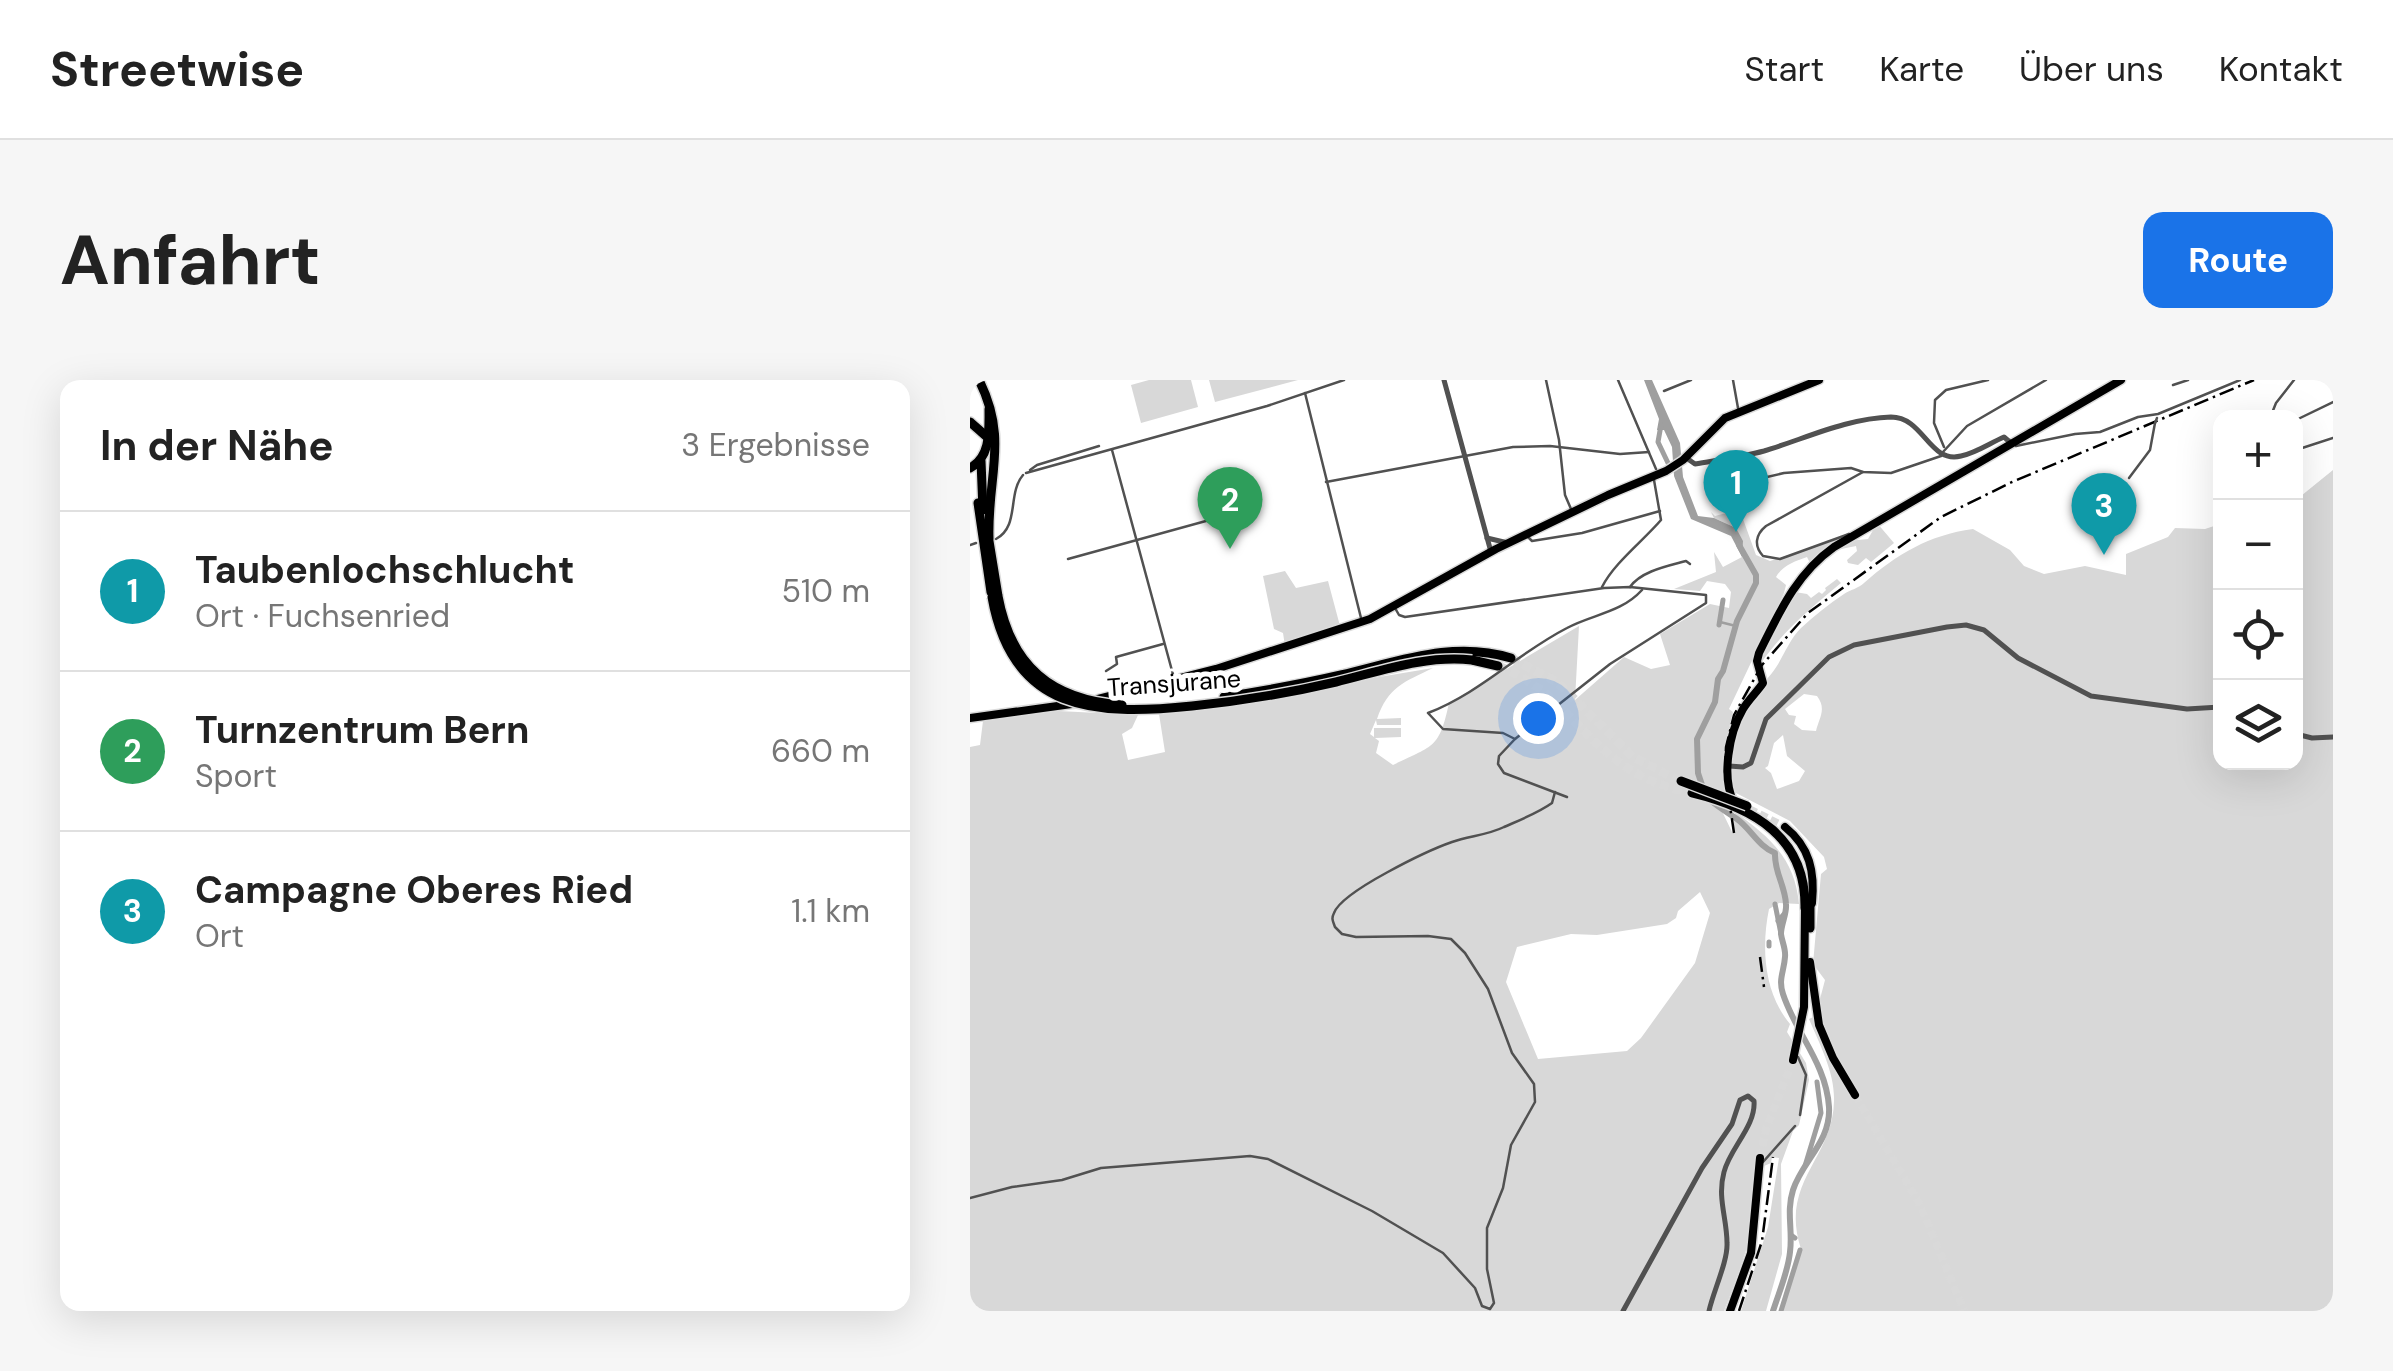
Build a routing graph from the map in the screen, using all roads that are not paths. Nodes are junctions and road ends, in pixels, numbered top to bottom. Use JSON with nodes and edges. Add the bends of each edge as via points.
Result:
{"nodes":[{"id":1,"x":979,"y":380,"type":"edge"},
{"id":2,"x":1344,"y":380,"type":"edge"},
{"id":3,"x":1444,"y":380,"type":"edge"},
{"id":4,"x":1546,"y":380,"type":"edge"},
{"id":5,"x":1618,"y":380,"type":"edge"},
{"id":6,"x":1691,"y":380,"type":"edge"},
{"id":7,"x":1733,"y":380,"type":"edge"},
{"id":8,"x":1819,"y":380,"type":"edge"},
{"id":9,"x":1988,"y":380,"type":"edge"},
{"id":10,"x":2046,"y":380,"type":"edge"},
{"id":11,"x":2121,"y":380,"type":"edge"},
{"id":12,"x":2188,"y":380,"type":"edge"},
{"id":13,"x":2240,"y":380,"type":"edge"},
{"id":14,"x":2294,"y":380,"type":"edge"},
{"id":15,"x":2172,"y":384,"type":"dead end"},
{"id":16,"x":984,"y":390,"type":"junction"},
{"id":17,"x":1664,"y":391,"type":"dead end"},
{"id":18,"x":1305,"y":392,"type":"junction"},
{"id":19,"x":2333,"y":402,"type":"edge"},
{"id":20,"x":2273,"y":410,"type":"edge"},
{"id":21,"x":1738,"y":412,"type":"junction"},
{"id":22,"x":2303,"y":417,"type":"edge"},
{"id":23,"x":2156,"y":420,"type":"junction"},
{"id":24,"x":970,"y":422,"type":"edge"},
{"id":25,"x":986,"y":436,"type":"junction"},
{"id":26,"x":2333,"y":438,"type":"edge"},
{"id":27,"x":2011,"y":442,"type":"junction"},
{"id":28,"x":1100,"y":446,"type":"dead end"},
{"id":29,"x":1558,"y":446,"type":"junction"},
{"id":30,"x":1112,"y":448,"type":"junction"},
{"id":31,"x":2303,"y":448,"type":"edge"},
{"id":32,"x":1649,"y":452,"type":"junction"},
{"id":33,"x":1942,"y":452,"type":"junction"},
{"id":34,"x":1464,"y":455,"type":"junction"},
{"id":35,"x":1684,"y":458,"type":"junction"},
{"id":36,"x":981,"y":461,"type":"junction"},
{"id":37,"x":970,"y":468,"type":"edge"},
{"id":38,"x":1863,"y":472,"type":"junction"},
{"id":39,"x":1026,"y":473,"type":"junction"},
{"id":40,"x":1656,"y":477,"type":"junction"},
{"id":41,"x":2129,"y":478,"type":"dead end"},
{"id":42,"x":1754,"y":480,"type":"dead end"},
{"id":43,"x":1326,"y":482,"type":"junction"},
{"id":44,"x":970,"y":496,"type":"edge"},
{"id":45,"x":1253,"y":508,"type":"dead end"},
{"id":46,"x":1660,"y":511,"type":"junction"},
{"id":47,"x":1572,"y":512,"type":"junction"},
{"id":48,"x":979,"y":516,"type":"junction"},
{"id":49,"x":1527,"y":534,"type":"junction"},
{"id":50,"x":1855,"y":535,"type":"junction"},
{"id":51,"x":992,"y":538,"type":"junction"},
{"id":52,"x":1487,"y":538,"type":"junction"},
{"id":53,"x":1137,"y":540,"type":"junction"},
{"id":54,"x":1509,"y":543,"type":"junction"},
{"id":55,"x":1491,"y":552,"type":"junction"},
{"id":56,"x":1068,"y":559,"type":"dead end"},
{"id":57,"x":1690,"y":564,"type":"dead end"},
{"id":58,"x":1630,"y":587,"type":"junction"},
{"id":59,"x":1602,"y":588,"type":"junction"},
{"id":60,"x":1642,"y":588,"type":"junction"},
{"id":61,"x":995,"y":596,"type":"junction"},
{"id":62,"x":1395,"y":607,"type":"junction"},
{"id":63,"x":1362,"y":622,"type":"junction"},
{"id":64,"x":1165,"y":644,"type":"junction"},
{"id":65,"x":1511,"y":658,"type":"tunnel mouth"},
{"id":66,"x":1498,"y":666,"type":"tunnel mouth"},
{"id":67,"x":1106,"y":671,"type":"dead end"},
{"id":68,"x":1175,"y":680,"type":"junction"},
{"id":69,"x":2213,"y":708,"type":"edge"},
{"id":70,"x":970,"y":718,"type":"edge"},
{"id":71,"x":2303,"y":736,"type":"edge"},
{"id":72,"x":2333,"y":737,"type":"edge"},
{"id":73,"x":1514,"y":739,"type":"junction"},
{"id":74,"x":1729,"y":766,"type":"junction"},
{"id":75,"x":1680,"y":781,"type":"tunnel mouth"},
{"id":76,"x":1555,"y":792,"type":"junction"},
{"id":77,"x":1693,"y":793,"type":"tunnel mouth"},
{"id":78,"x":1567,"y":797,"type":"dead end"},
{"id":79,"x":1785,"y":826,"type":"tunnel mouth"},
{"id":80,"x":1805,"y":908,"type":"junction"},
{"id":81,"x":1810,"y":928,"type":"junction"},
{"id":82,"x":1808,"y":984,"type":"junction"},
{"id":83,"x":1796,"y":1055,"type":"joint"},
{"id":84,"x":1855,"y":1095,"type":"tunnel mouth"},
{"id":85,"x":1800,"y":1115,"type":"dead end"},
{"id":86,"x":1795,"y":1126,"type":"dead end"},
{"id":87,"x":1761,"y":1161,"type":"joint"},
{"id":88,"x":970,"y":1198,"type":"edge"},
{"id":89,"x":1623,"y":1311,"type":"edge"},
{"id":90,"x":1708,"y":1311,"type":"edge"},
{"id":91,"x":1730,"y":1311,"type":"edge"}],
"edges":[{"from":1,"to":16,"type":"highway"},
{"from":2,"to":18,"type":"street"},
{"from":3,"to":34,"type":"street"},
{"from":4,"to":29,"type":"street"},
{"from":5,"to":32,"type":"street"},
{"from":6,"to":17,"type":"street"},
{"from":7,"to":21,"type":"street"},
{"from":8,"to":21,"type":"main road"},
{"from":9,"to":33,"type":"street","via":[[1946,390],[1935,400]]},
{"from":10,"to":33,"type":"street","via":[[1968,426]]},
{"from":11,"to":27,"type":"main road"},
{"from":12,"to":15,"type":"street"},
{"from":13,"to":23,"type":"street"},
{"from":14,"to":20,"type":"street"},
{"from":16,"to":25,"type":"highway"},
{"from":16,"to":51,"type":"highway","via":[[997,436],[988,499]]},
{"from":18,"to":30,"type":"street"},
{"from":18,"to":43,"type":"street"},
{"from":19,"to":22,"type":"street"},
{"from":21,"to":35,"type":"main road","via":[[1716,424]]},
{"from":23,"to":27,"type":"street","via":[[2138,417],[2096,433]]},
{"from":23,"to":41,"type":"street","via":[[2150,450]]},
{"from":24,"to":25,"type":"highway"},
{"from":25,"to":36,"type":"highway"},
{"from":26,"to":31,"type":"street"},
{"from":27,"to":33,"type":"street","via":[[2004,437],[1962,456]]},
{"from":27,"to":50,"type":"main road"},
{"from":28,"to":39,"type":"street"},
{"from":29,"to":32,"type":"street"},
{"from":29,"to":34,"type":"street"},
{"from":29,"to":47,"type":"street"},
{"from":30,"to":39,"type":"street"},
{"from":30,"to":53,"type":"street"},
{"from":32,"to":40,"type":"street"},
{"from":33,"to":35,"type":"street","via":[[1914,424],[1891,417],[1723,459],[1695,464]]},
{"from":33,"to":38,"type":"street","via":[[1903,470]]},
{"from":34,"to":43,"type":"street"},
{"from":34,"to":52,"type":"street"},
{"from":35,"to":40,"type":"main road"},
{"from":36,"to":37,"type":"highway"},
{"from":36,"to":51,"type":"highway"},
{"from":37,"to":48,"type":"highway","via":[[978,478]]},
{"from":38,"to":42,"type":"street","via":[[1784,472]]},
{"from":38,"to":50,"type":"street","via":[[1766,526],[1756,543],[1763,556],[1777,560]]},
{"from":39,"to":51,"type":"street","via":[[1016,486],[1010,526]]},
{"from":40,"to":46,"type":"street"},
{"from":40,"to":47,"type":"main road"},
{"from":43,"to":63,"type":"street"},
{"from":44,"to":48,"type":"highway"},
{"from":45,"to":53,"type":"street"},
{"from":46,"to":49,"type":"street","via":[[1558,539],[1532,541]]},
{"from":46,"to":59,"type":"street","via":[[1660,520]]},
{"from":47,"to":49,"type":"main road"},
{"from":48,"to":61,"type":"highway","name":"Transjurane"},
{"from":49,"to":54,"type":"main road"},
{"from":50,"to":74,"type":"main road","via":[[1812,565],[1786,598],[1758,656],[1763,684],[1736,723]]},
{"from":51,"to":61,"type":"highway","name":"Transjurane"},
{"from":52,"to":54,"type":"street"},
{"from":52,"to":55,"type":"street"},
{"from":53,"to":56,"type":"street"},
{"from":53,"to":64,"type":"street"},
{"from":54,"to":55,"type":"main road"},
{"from":55,"to":62,"type":"main road"},
{"from":57,"to":58,"type":"street","via":[[1657,570]]},
{"from":58,"to":59,"type":"street"},
{"from":58,"to":60,"type":"street"},
{"from":59,"to":62,"type":"street","via":[[1406,617]]},
{"from":60,"to":73,"type":"street","via":[[1700,592],[1707,600]]},
{"from":60,"to":73,"type":"street","via":[[1620,608],[1566,628],[1428,713],[1443,729],[1502,732]]},
{"from":61,"to":65,"type":"highway","name":"Transjurane","bridge":true,"via":[[1008,634],[1034,672],[1065,693],[1109,704],[1224,697],[1436,652]]},
{"from":61,"to":66,"type":"highway","name":"Transjurane","bridge":true,"via":[[1003,639],[1024,672],[1054,696],[1100,710],[1202,705],[1423,661]]},
{"from":62,"to":63,"type":"main road"},
{"from":63,"to":68,"type":"main road"},
{"from":64,"to":67,"type":"street","via":[[1116,657]]},
{"from":64,"to":68,"type":"street"},
{"from":68,"to":70,"type":"main road","via":[[1070,705]]},
{"from":69,"to":74,"type":"street","via":[[2091,696],[1974,626],[1947,626],[1886,637],[1823,661],[1766,719],[1751,762]]},
{"from":71,"to":72,"type":"street"},
{"from":73,"to":76,"type":"street","via":[[1499,756],[1502,771]]},
{"from":74,"to":80,"type":"main road","bridge":true,"via":[[1738,808],[1788,853]]},
{"from":75,"to":81,"type":"highway","bridge":true,"via":[[1747,806],[1786,833],[1805,866]]},
{"from":76,"to":78,"type":"street"},
{"from":76,"to":88,"type":"street","via":[[1552,802],[1530,816],[1440,847],[1380,877],[1336,908],[1333,918],[1348,936],[1451,939],[1491,994],[1512,1053],[1534,1084],[1534,1107],[1511,1145],[1488,1220],[1490,1309],[1443,1253],[1268,1159],[1101,1168]]},
{"from":77,"to":80,"type":"highway","bridge":true,"via":[[1742,810],[1780,836],[1801,870]]},
{"from":79,"to":81,"type":"main road","via":[[1811,864]]},
{"from":80,"to":82,"type":"main road"},
{"from":81,"to":82,"type":"main road"},
{"from":82,"to":83,"type":"main road"},
{"from":82,"to":84,"type":"main road","via":[[1830,1052]]},
{"from":83,"to":85,"type":"street","via":[[1806,1075]]},
{"from":86,"to":87,"type":"street"},
{"from":87,"to":91,"type":"main road","via":[[1753,1242]]},
{"from":89,"to":90,"type":"street","via":[[1729,1129],[1738,1102],[1748,1096],[1754,1110],[1721,1186],[1728,1244]]}]}
